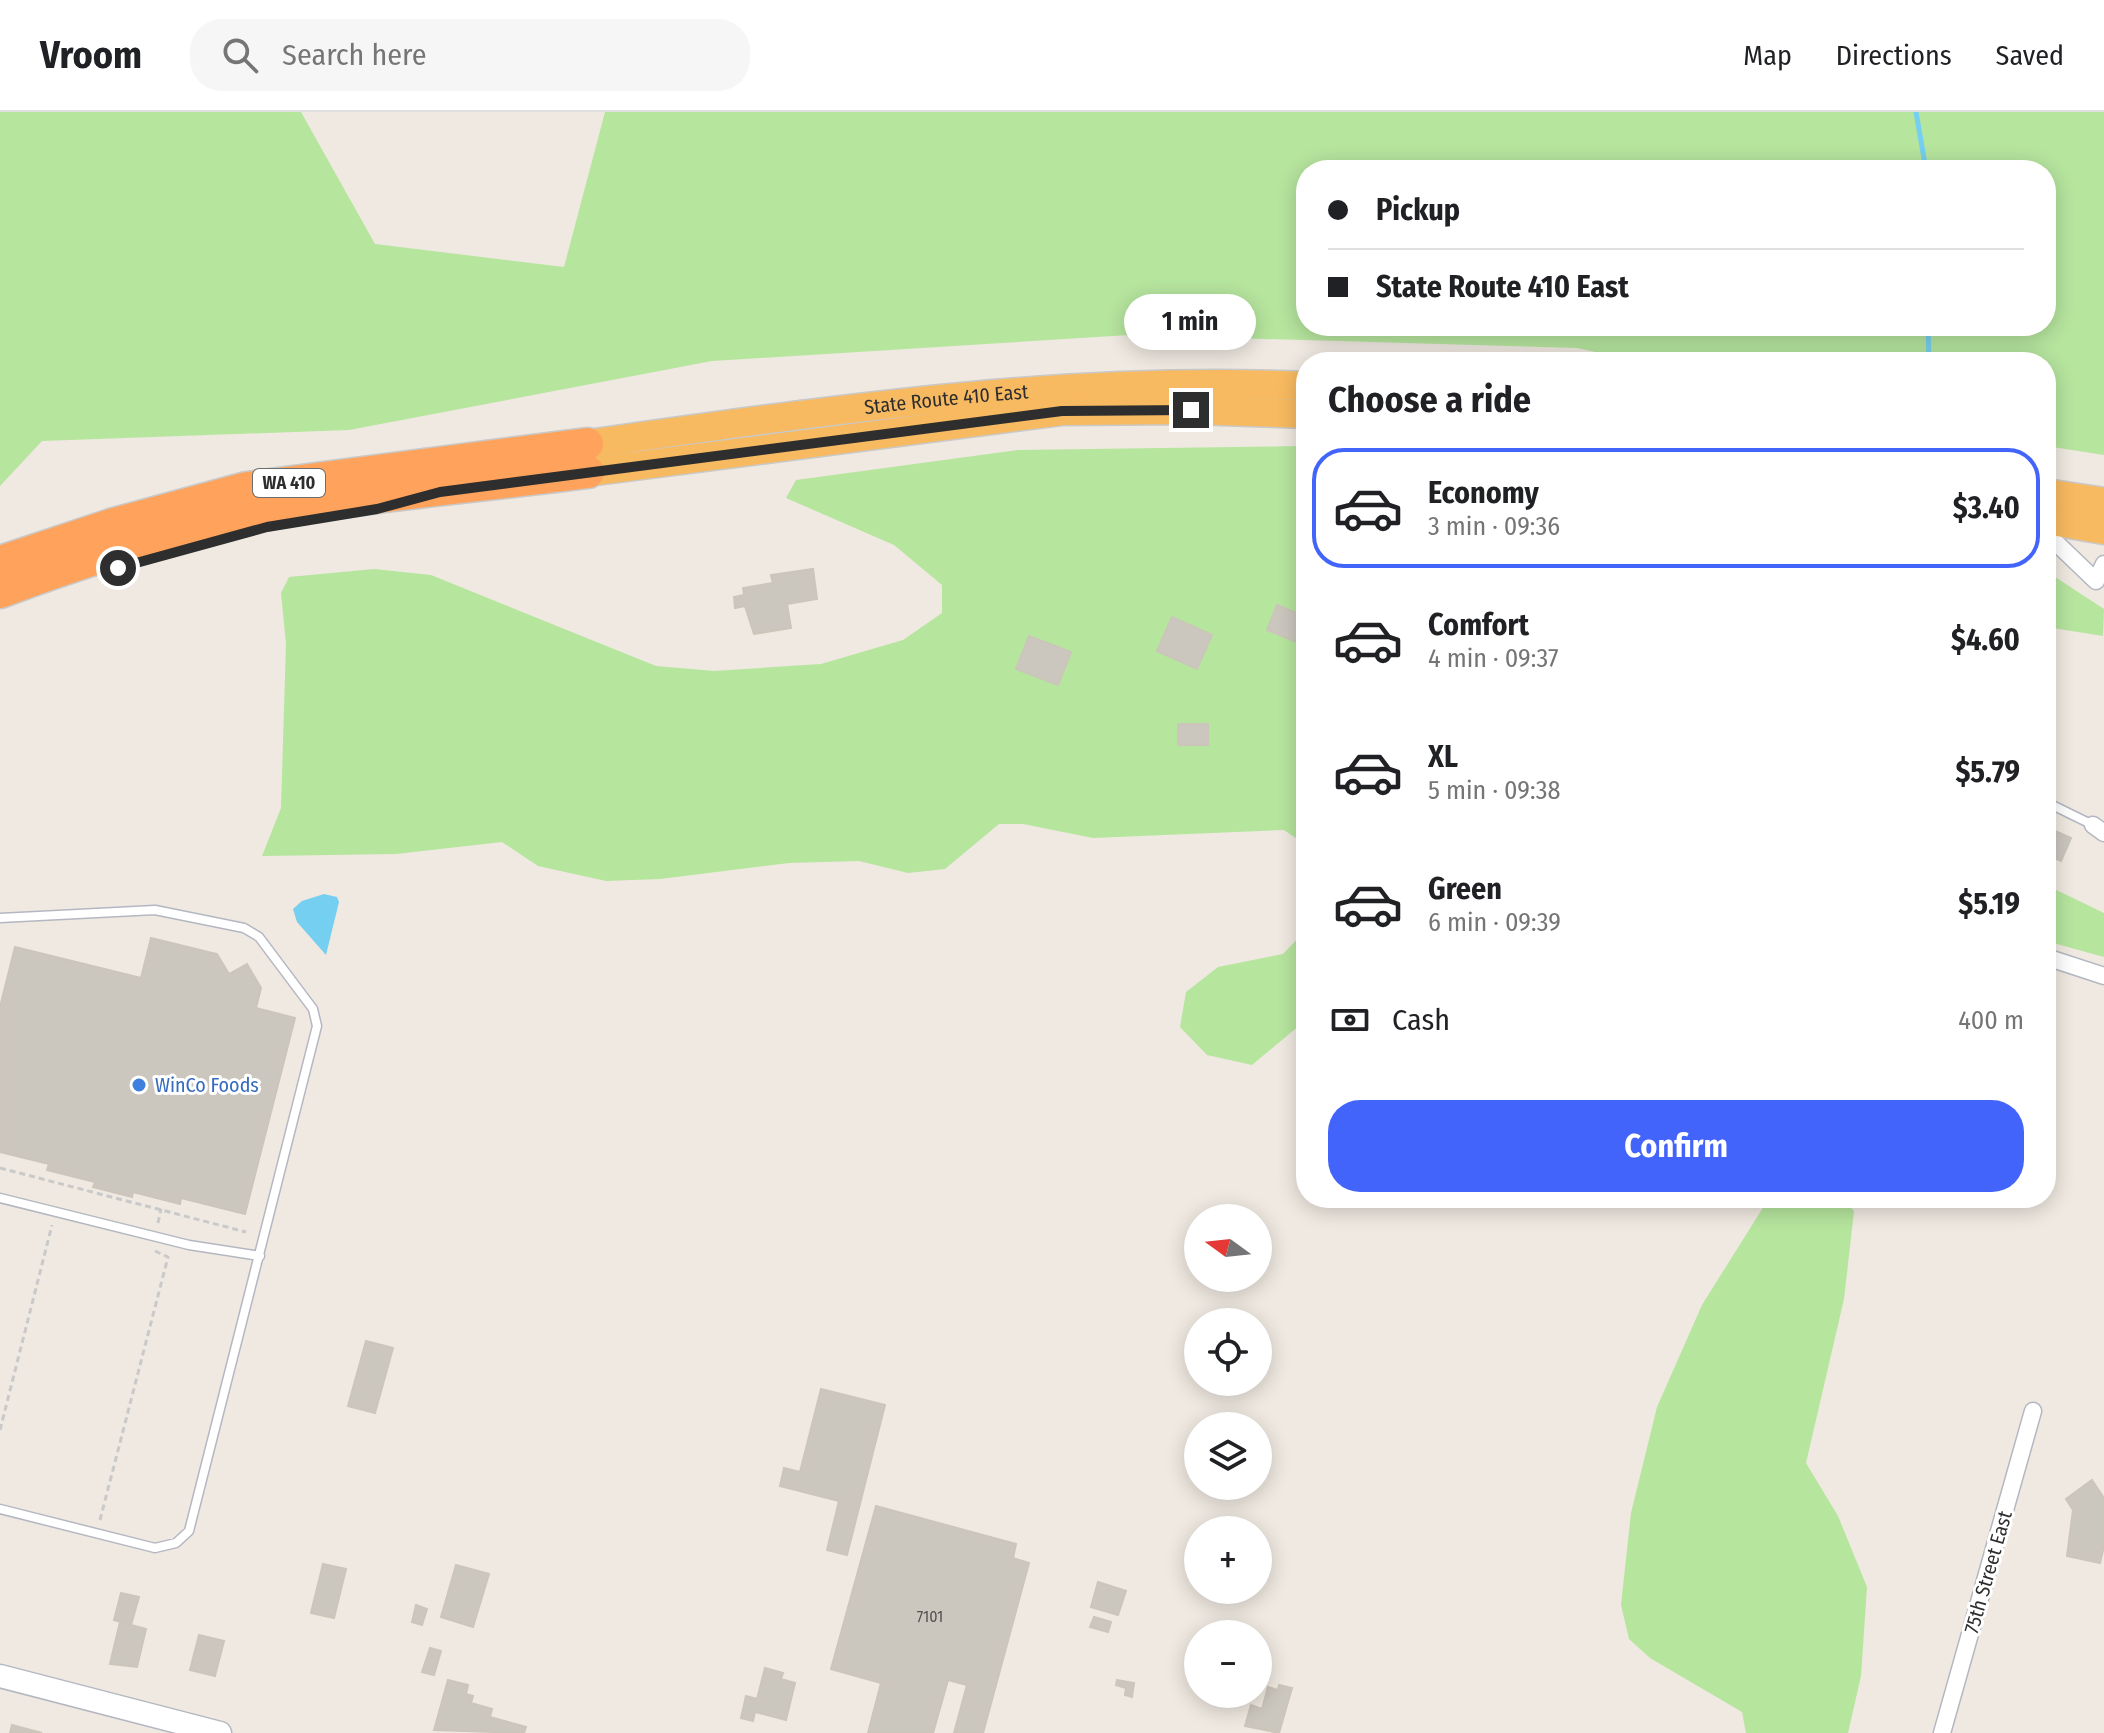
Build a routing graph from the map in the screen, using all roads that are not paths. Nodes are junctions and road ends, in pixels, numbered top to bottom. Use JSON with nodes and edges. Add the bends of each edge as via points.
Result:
{"nodes":[{"id":1,"x":1296,"y":386,"type":"edge"},
{"id":2,"x":1296,"y":414,"type":"edge"},
{"id":3,"x":587,"y":458,"type":"junction"},
{"id":4,"x":440,"y":492,"type":"junction"},
{"id":5,"x":2056,"y":495,"type":"edge"},
{"id":6,"x":2104,"y":502,"type":"edge"},
{"id":7,"x":2056,"y":522,"type":"edge"},
{"id":8,"x":2104,"y":530,"type":"edge"},
{"id":9,"x":2056,"y":543,"type":"edge"},
{"id":10,"x":0,"y":562,"type":"edge"},
{"id":11,"x":2104,"y":564,"type":"edge"},
{"id":12,"x":2100,"y":585,"type":"edge"},
{"id":13,"x":0,"y":592,"type":"edge"},
{"id":14,"x":0,"y":612,"type":"edge"},
{"id":15,"x":2056,"y":807,"type":"edge"},
{"id":16,"x":2099,"y":829,"type":"edge"},
{"id":17,"x":0,"y":918,"type":"edge"},
{"id":18,"x":2056,"y":960,"type":"edge"},
{"id":19,"x":2104,"y":976,"type":"edge"},
{"id":20,"x":0,"y":1198,"type":"edge"},
{"id":21,"x":260,"y":1256,"type":"junction"},
{"id":22,"x":2033,"y":1411,"type":"dead end"},
{"id":23,"x":0,"y":1509,"type":"edge"},
{"id":24,"x":0,"y":1676,"type":"edge"},
{"id":25,"x":220,"y":1733,"type":"edge"},
{"id":26,"x":1942,"y":1733,"type":"edge"}],
"edges":[{"from":1,"to":3,"type":"highway","name":"State Route 410 East","number":"WA 410","via":[[1026,390]]},
{"from":2,"to":3,"type":"highway","name":"State Route 410 East","number":"WA 410","via":[[1062,411]]},
{"from":3,"to":4,"type":"highway","number":"WA 410"},
{"from":3,"to":10,"type":"highway","number":"WA 410","via":[[247,488]]},
{"from":4,"to":13,"type":"highway","number":"WA 410","via":[[333,504],[199,529]]},
{"from":4,"to":14,"type":"highway","via":[[180,549]]},
{"from":5,"to":6,"type":"highway"},
{"from":7,"to":8,"type":"highway"},
{"from":9,"to":12,"type":"street"},
{"from":11,"to":12,"type":"street"},
{"from":15,"to":16,"type":"lane"},
{"from":17,"to":21,"type":"lane","via":[[155,910],[244,928],[259,937],[313,1009],[317,1026]]},
{"from":18,"to":19,"type":"street"},
{"from":20,"to":21,"type":"lane","via":[[156,1237]]},
{"from":21,"to":23,"type":"lane","via":[[183,1538],[162,1548]]},
{"from":22,"to":26,"type":"street","name":"75th Street East"},
{"from":24,"to":25,"type":"street"}]}
